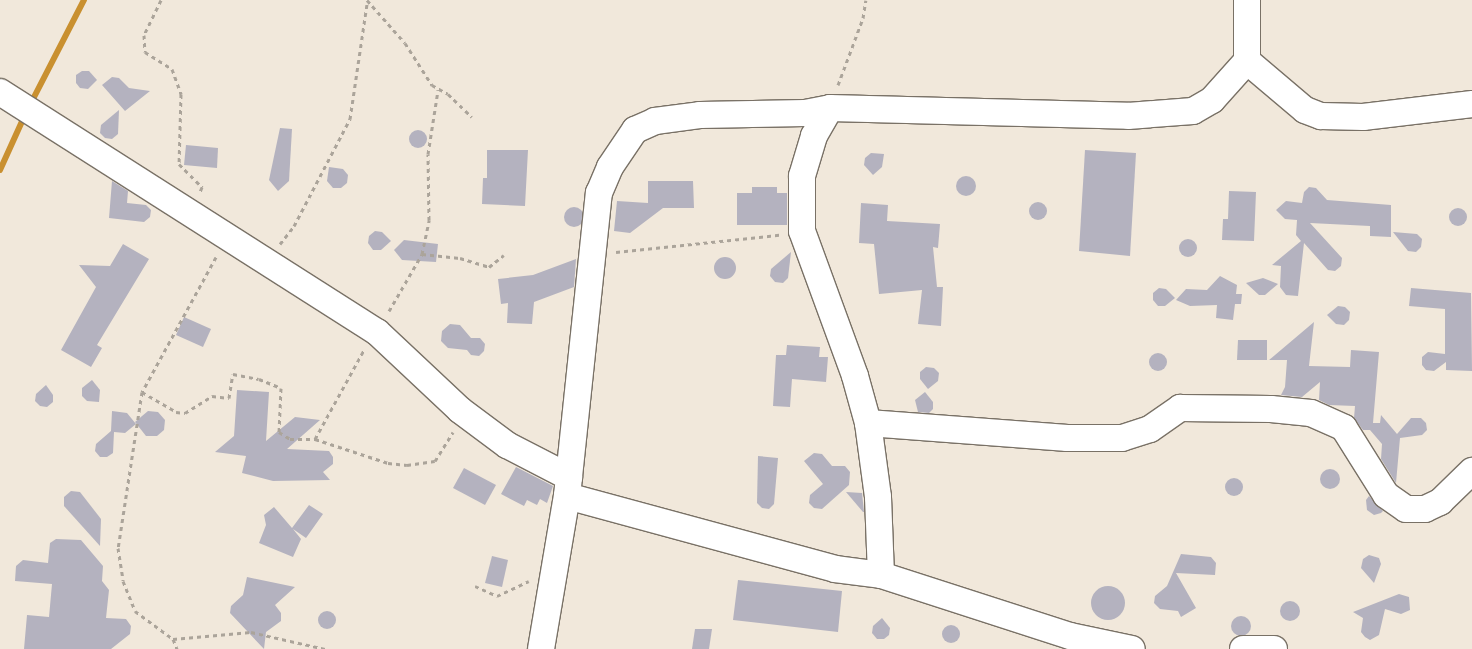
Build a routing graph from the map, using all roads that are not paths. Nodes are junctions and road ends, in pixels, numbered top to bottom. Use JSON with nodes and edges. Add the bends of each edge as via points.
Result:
{"nodes":[{"id":1,"x":1247,"y":0,"type":"edge"},
{"id":2,"x":1247,"y":62,"type":"junction"},
{"id":3,"x":0,"y":92,"type":"edge"},
{"id":4,"x":1472,"y":104,"type":"edge"},
{"id":5,"x":830,"y":108,"type":"junction"},
{"id":6,"x":868,"y":423,"type":"junction"},
{"id":7,"x":1472,"y":472,"type":"edge"},
{"id":8,"x":568,"y":487,"type":"junction"},
{"id":9,"x":881,"y":574,"type":"junction"},
{"id":10,"x":541,"y":649,"type":"edge"},
{"id":11,"x":1132,"y":649,"type":"edge"},
{"id":12,"x":1243,"y":649,"type":"edge"},
{"id":13,"x":1274,"y":649,"type":"edge"}],
"edges":[{"from":1,"to":2,"type":"street"},
{"from":2,"to":4,"type":"street","via":[[1305,110],[1321,116],[1363,117]]},
{"from":2,"to":5,"type":"street","via":[[1212,100],[1193,111],[1171,114],[1128,116]]},
{"from":3,"to":8,"type":"street","via":[[377,332],[460,410]]},
{"from":5,"to":6,"type":"street","via":[[814,136],[802,176],[802,231],[855,376]]},
{"from":5,"to":8,"type":"street","via":[[804,113],[700,115],[655,121],[635,130],[610,167],[600,193]]},
{"from":6,"to":7,"type":"street","via":[[1041,436],[1122,438],[1150,430],[1180,408],[1311,412],[1344,428],[1386,495],[1406,509],[1425,509],[1440,502]]},
{"from":6,"to":9,"type":"street","via":[[878,498]]},
{"from":8,"to":9,"type":"street","via":[[835,569]]},
{"from":8,"to":10,"type":"street"},
{"from":9,"to":11,"type":"street","via":[[1070,636]]},
{"from":12,"to":13,"type":"street"}]}
